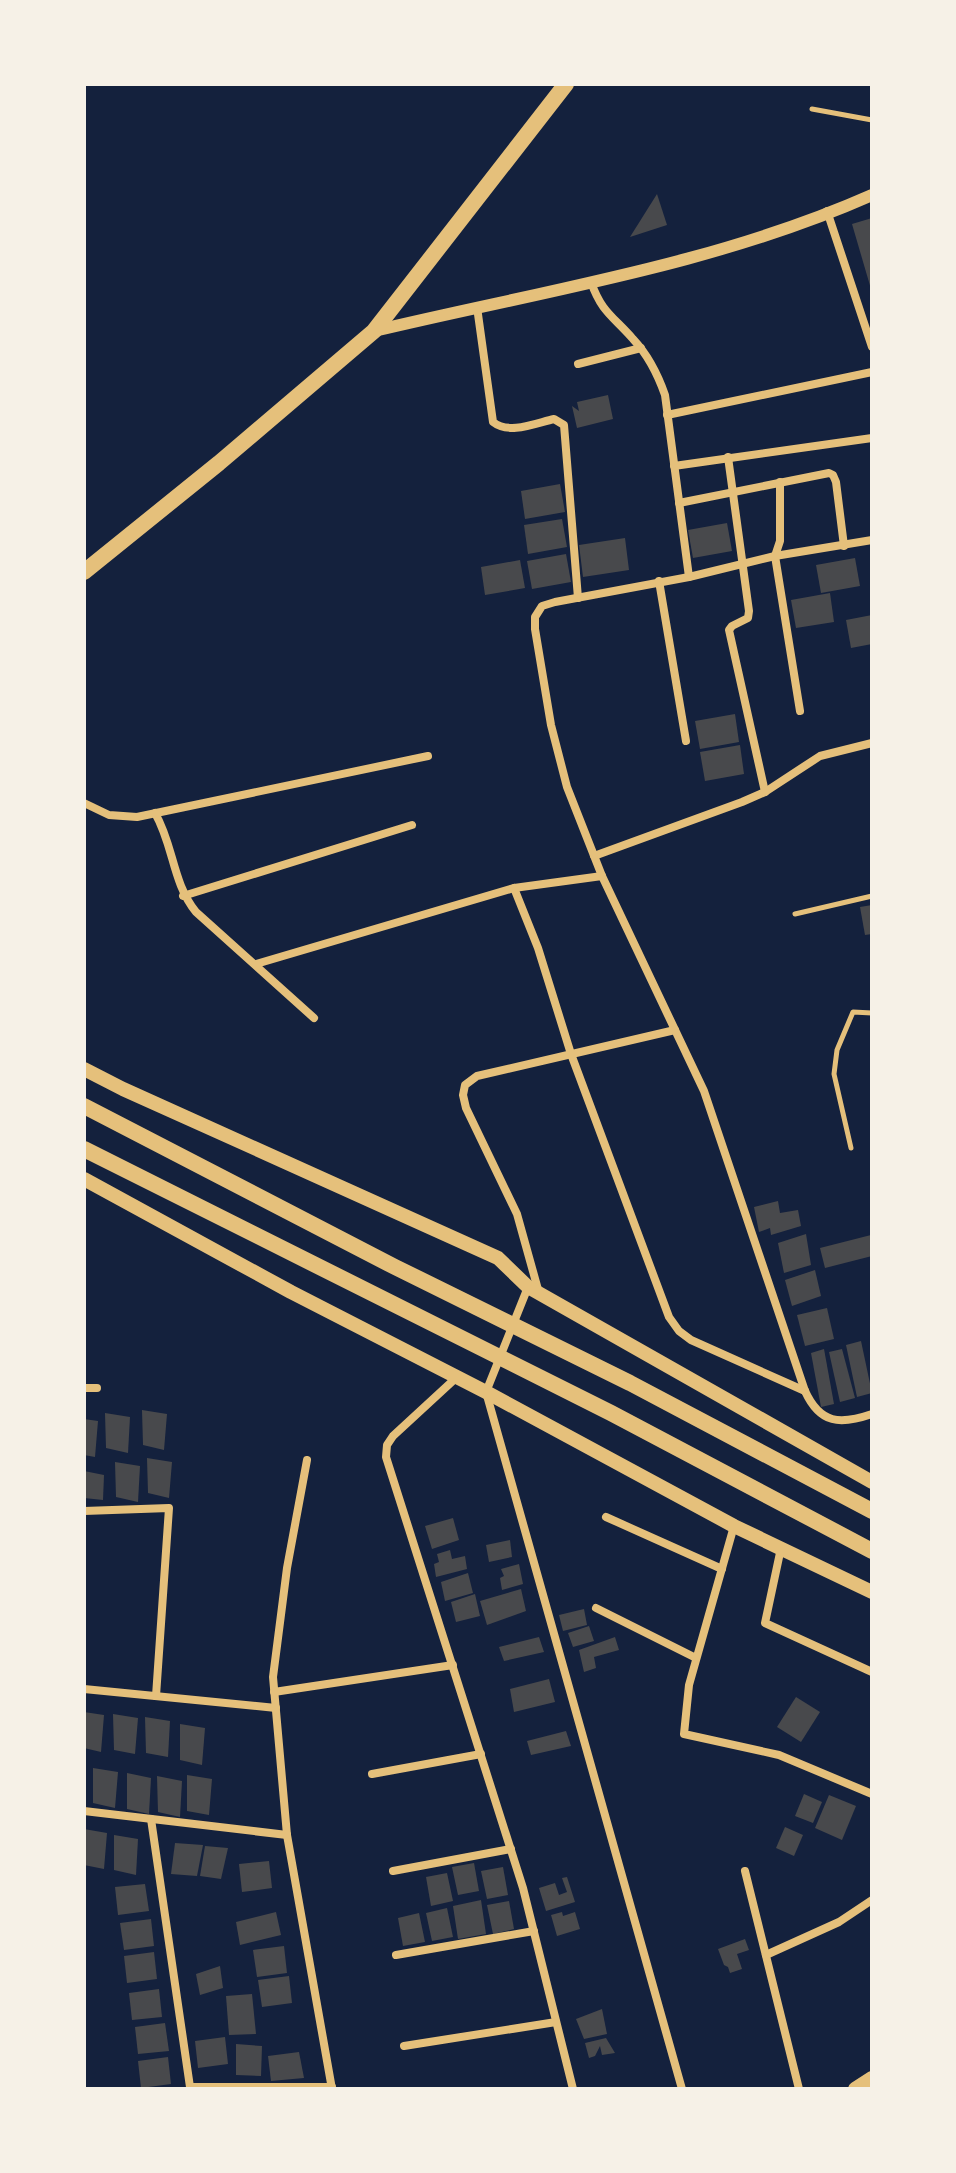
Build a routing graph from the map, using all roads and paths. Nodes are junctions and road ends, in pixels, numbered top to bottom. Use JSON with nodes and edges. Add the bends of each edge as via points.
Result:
{"nodes":[{"id":1,"x":566,"y":84,"type":"edge"},
{"id":2,"x":812,"y":109,"type":"dead end"},
{"id":3,"x":872,"y":120,"type":"edge"},
{"id":4,"x":872,"y":195,"type":"edge"},
{"id":5,"x":827,"y":211,"type":"junction"},
{"id":6,"x":591,"y":282,"type":"junction"},
{"id":7,"x":477,"y":307,"type":"junction"},
{"id":8,"x":374,"y":331,"type":"junction"},
{"id":9,"x":872,"y":347,"type":"edge"},
{"id":10,"x":641,"y":348,"type":"junction"},
{"id":11,"x":578,"y":364,"type":"dead end"},
{"id":12,"x":872,"y":372,"type":"edge"},
{"id":13,"x":667,"y":415,"type":"junction"},
{"id":14,"x":872,"y":438,"type":"edge"},
{"id":15,"x":728,"y":457,"type":"junction"},
{"id":16,"x":674,"y":466,"type":"junction"},
{"id":17,"x":780,"y":482,"type":"junction"},
{"id":18,"x":732,"y":492,"type":"junction"},
{"id":19,"x":679,"y":503,"type":"junction"},
{"id":20,"x":872,"y":540,"type":"edge"},
{"id":21,"x":844,"y":546,"type":"junction"},
{"id":22,"x":775,"y":556,"type":"junction"},
{"id":23,"x":741,"y":566,"type":"junction"},
{"id":24,"x":84,"y":572,"type":"edge"},
{"id":25,"x":689,"y":577,"type":"junction"},
{"id":26,"x":659,"y":581,"type":"junction"},
{"id":27,"x":578,"y":598,"type":"junction"},
{"id":28,"x":800,"y":711,"type":"dead end"},
{"id":29,"x":686,"y":741,"type":"dead end"},
{"id":30,"x":872,"y":743,"type":"edge"},
{"id":31,"x":428,"y":756,"type":"dead end"},
{"id":32,"x":765,"y":792,"type":"junction"},
{"id":33,"x":84,"y":803,"type":"edge"},
{"id":34,"x":155,"y":813,"type":"junction"},
{"id":35,"x":412,"y":825,"type":"dead end"},
{"id":36,"x":594,"y":856,"type":"junction"},
{"id":37,"x":602,"y":876,"type":"junction"},
{"id":38,"x":514,"y":888,"type":"junction"},
{"id":39,"x":183,"y":896,"type":"junction"},
{"id":40,"x":872,"y":896,"type":"edge"},
{"id":41,"x":795,"y":914,"type":"dead end"},
{"id":42,"x":256,"y":964,"type":"junction"},
{"id":43,"x":872,"y":1013,"type":"edge"},
{"id":44,"x":314,"y":1018,"type":"dead end"},
{"id":45,"x":675,"y":1030,"type":"junction"},
{"id":46,"x":571,"y":1054,"type":"junction"},
{"id":47,"x":84,"y":1069,"type":"edge"},
{"id":48,"x":84,"y":1106,"type":"edge"},
{"id":49,"x":851,"y":1148,"type":"dead end"},
{"id":50,"x":84,"y":1149,"type":"edge"},
{"id":51,"x":84,"y":1179,"type":"edge"},
{"id":52,"x":534,"y":1290,"type":"junction"},
{"id":53,"x":457,"y":1377,"type":"junction"},
{"id":54,"x":84,"y":1388,"type":"edge"},
{"id":55,"x":97,"y":1388,"type":"dead end"},
{"id":56,"x":805,"y":1391,"type":"junction"},
{"id":57,"x":486,"y":1392,"type":"junction"},
{"id":58,"x":872,"y":1414,"type":"edge"},
{"id":59,"x":307,"y":1460,"type":"dead end"},
{"id":60,"x":872,"y":1482,"type":"edge"},
{"id":61,"x":84,"y":1511,"type":"edge"},
{"id":62,"x":872,"y":1511,"type":"edge"},
{"id":63,"x":606,"y":1517,"type":"dead end"},
{"id":64,"x":734,"y":1526,"type":"junction"},
{"id":65,"x":781,"y":1548,"type":"junction"},
{"id":66,"x":872,"y":1551,"type":"edge"},
{"id":67,"x":722,"y":1569,"type":"junction"},
{"id":68,"x":872,"y":1592,"type":"edge"},
{"id":69,"x":596,"y":1608,"type":"dead end"},
{"id":70,"x":696,"y":1658,"type":"junction"},
{"id":71,"x":453,"y":1665,"type":"junction"},
{"id":72,"x":872,"y":1672,"type":"edge"},
{"id":73,"x":84,"y":1689,"type":"edge"},
{"id":74,"x":274,"y":1692,"type":"junction"},
{"id":75,"x":156,"y":1696,"type":"junction"},
{"id":76,"x":276,"y":1708,"type":"junction"},
{"id":77,"x":481,"y":1754,"type":"junction"},
{"id":78,"x":372,"y":1774,"type":"dead end"},
{"id":79,"x":872,"y":1794,"type":"edge"},
{"id":80,"x":84,"y":1811,"type":"edge"},
{"id":81,"x":151,"y":1819,"type":"junction"},
{"id":82,"x":287,"y":1835,"type":"junction"},
{"id":83,"x":511,"y":1849,"type":"junction"},
{"id":84,"x":393,"y":1871,"type":"dead end"},
{"id":85,"x":745,"y":1871,"type":"dead end"},
{"id":86,"x":872,"y":1900,"type":"edge"},
{"id":87,"x":534,"y":1931,"type":"junction"},
{"id":88,"x":396,"y":1955,"type":"dead end"},
{"id":89,"x":766,"y":1955,"type":"junction"},
{"id":90,"x":556,"y":2022,"type":"junction"},
{"id":91,"x":404,"y":2046,"type":"dead end"},
{"id":92,"x":872,"y":2078,"type":"edge"},
{"id":93,"x":332,"y":2088,"type":"edge"},
{"id":94,"x":573,"y":2089,"type":"edge"},
{"id":95,"x":682,"y":2089,"type":"edge"},
{"id":96,"x":799,"y":2089,"type":"edge"},
{"id":97,"x":855,"y":2089,"type":"edge"}],
"edges":[{"from":1,"to":8,"type":"main road"},
{"from":2,"to":3,"type":"lane"},
{"from":4,"to":5,"type":"street"},
{"from":5,"to":6,"type":"street","via":[[742,245]]},
{"from":5,"to":9,"type":"street"},
{"from":6,"to":7,"type":"street"},
{"from":6,"to":10,"type":"street","via":[[607,315]]},
{"from":7,"to":8,"type":"street"},
{"from":7,"to":27,"type":"street","via":[[493,422],[509,429],[554,419],[564,425]]},
{"from":8,"to":24,"type":"main road"},
{"from":10,"to":11,"type":"street"},
{"from":10,"to":13,"type":"street","via":[[658,376]]},
{"from":12,"to":13,"type":"street"},
{"from":13,"to":16,"type":"street"},
{"from":14,"to":15,"type":"street"},
{"from":15,"to":16,"type":"street"},
{"from":15,"to":18,"type":"street"},
{"from":16,"to":19,"type":"street"},
{"from":17,"to":18,"type":"street"},
{"from":17,"to":21,"type":"street","via":[[833,475]]},
{"from":17,"to":22,"type":"street"},
{"from":18,"to":19,"type":"street"},
{"from":18,"to":23,"type":"street"},
{"from":19,"to":25,"type":"street"},
{"from":20,"to":21,"type":"street"},
{"from":21,"to":22,"type":"street"},
{"from":22,"to":23,"type":"street"},
{"from":22,"to":28,"type":"street"},
{"from":23,"to":25,"type":"street"},
{"from":23,"to":32,"type":"street","via":[[748,618],[729,630]]},
{"from":25,"to":26,"type":"street"},
{"from":26,"to":27,"type":"street"},
{"from":26,"to":29,"type":"street"},
{"from":27,"to":36,"type":"street","via":[[542,606],[535,629],[554,737]]},
{"from":30,"to":32,"type":"street","via":[[820,756]]},
{"from":31,"to":34,"type":"street"},
{"from":32,"to":36,"type":"street"},
{"from":33,"to":34,"type":"street","via":[[109,815]]},
{"from":34,"to":39,"type":"street","via":[[166,833]]},
{"from":35,"to":39,"type":"street"},
{"from":36,"to":37,"type":"street"},
{"from":37,"to":38,"type":"street"},
{"from":37,"to":45,"type":"street"},
{"from":38,"to":42,"type":"street"},
{"from":38,"to":46,"type":"street"},
{"from":39,"to":42,"type":"street"},
{"from":40,"to":41,"type":"lane"},
{"from":42,"to":44,"type":"street"},
{"from":43,"to":49,"type":"lane","via":[[853,1012],[834,1061]]},
{"from":45,"to":46,"type":"street"},
{"from":45,"to":56,"type":"street","via":[[704,1091]]},
{"from":46,"to":52,"type":"street","via":[[477,1076],[465,1085],[463,1095],[517,1214]]},
{"from":46,"to":56,"type":"street","via":[[669,1317],[691,1340]]},
{"from":47,"to":52,"type":"main road","via":[[498,1258]]},
{"from":48,"to":62,"type":"main road"},
{"from":50,"to":66,"type":"main road","via":[[611,1413]]},
{"from":51,"to":53,"type":"main road"},
{"from":52,"to":57,"type":"street"},
{"from":52,"to":60,"type":"main road"},
{"from":53,"to":57,"type":"main road"},
{"from":53,"to":71,"type":"street","via":[[393,1436],[386,1457]]},
{"from":54,"to":55,"type":"street"},
{"from":56,"to":58,"type":"street","via":[[818,1413],[830,1419],[847,1422]]},
{"from":57,"to":64,"type":"main road"},
{"from":57,"to":95,"type":"street"},
{"from":59,"to":74,"type":"street","via":[[287,1568]]},
{"from":61,"to":75,"type":"street","via":[[169,1508]]},
{"from":63,"to":67,"type":"street"},
{"from":64,"to":65,"type":"main road"},
{"from":64,"to":67,"type":"street"},
{"from":65,"to":68,"type":"main road"},
{"from":65,"to":72,"type":"street","via":[[765,1623]]},
{"from":67,"to":70,"type":"street"},
{"from":69,"to":70,"type":"street"},
{"from":70,"to":79,"type":"street","via":[[684,1734],[779,1755]]},
{"from":71,"to":74,"type":"street"},
{"from":71,"to":77,"type":"street"},
{"from":73,"to":75,"type":"street"},
{"from":74,"to":76,"type":"street"},
{"from":75,"to":76,"type":"street"},
{"from":76,"to":82,"type":"street"},
{"from":77,"to":78,"type":"street"},
{"from":77,"to":83,"type":"street"},
{"from":80,"to":81,"type":"street"},
{"from":81,"to":82,"type":"street"},
{"from":81,"to":93,"type":"street","via":[[190,2087]]},
{"from":82,"to":93,"type":"street"},
{"from":83,"to":84,"type":"street"},
{"from":83,"to":87,"type":"street"},
{"from":85,"to":89,"type":"street"},
{"from":86,"to":89,"type":"street","via":[[839,1922]]},
{"from":87,"to":88,"type":"street"},
{"from":87,"to":90,"type":"street"},
{"from":89,"to":96,"type":"street"},
{"from":90,"to":91,"type":"street"},
{"from":90,"to":94,"type":"street"},
{"from":92,"to":97,"type":"main road"}]}
